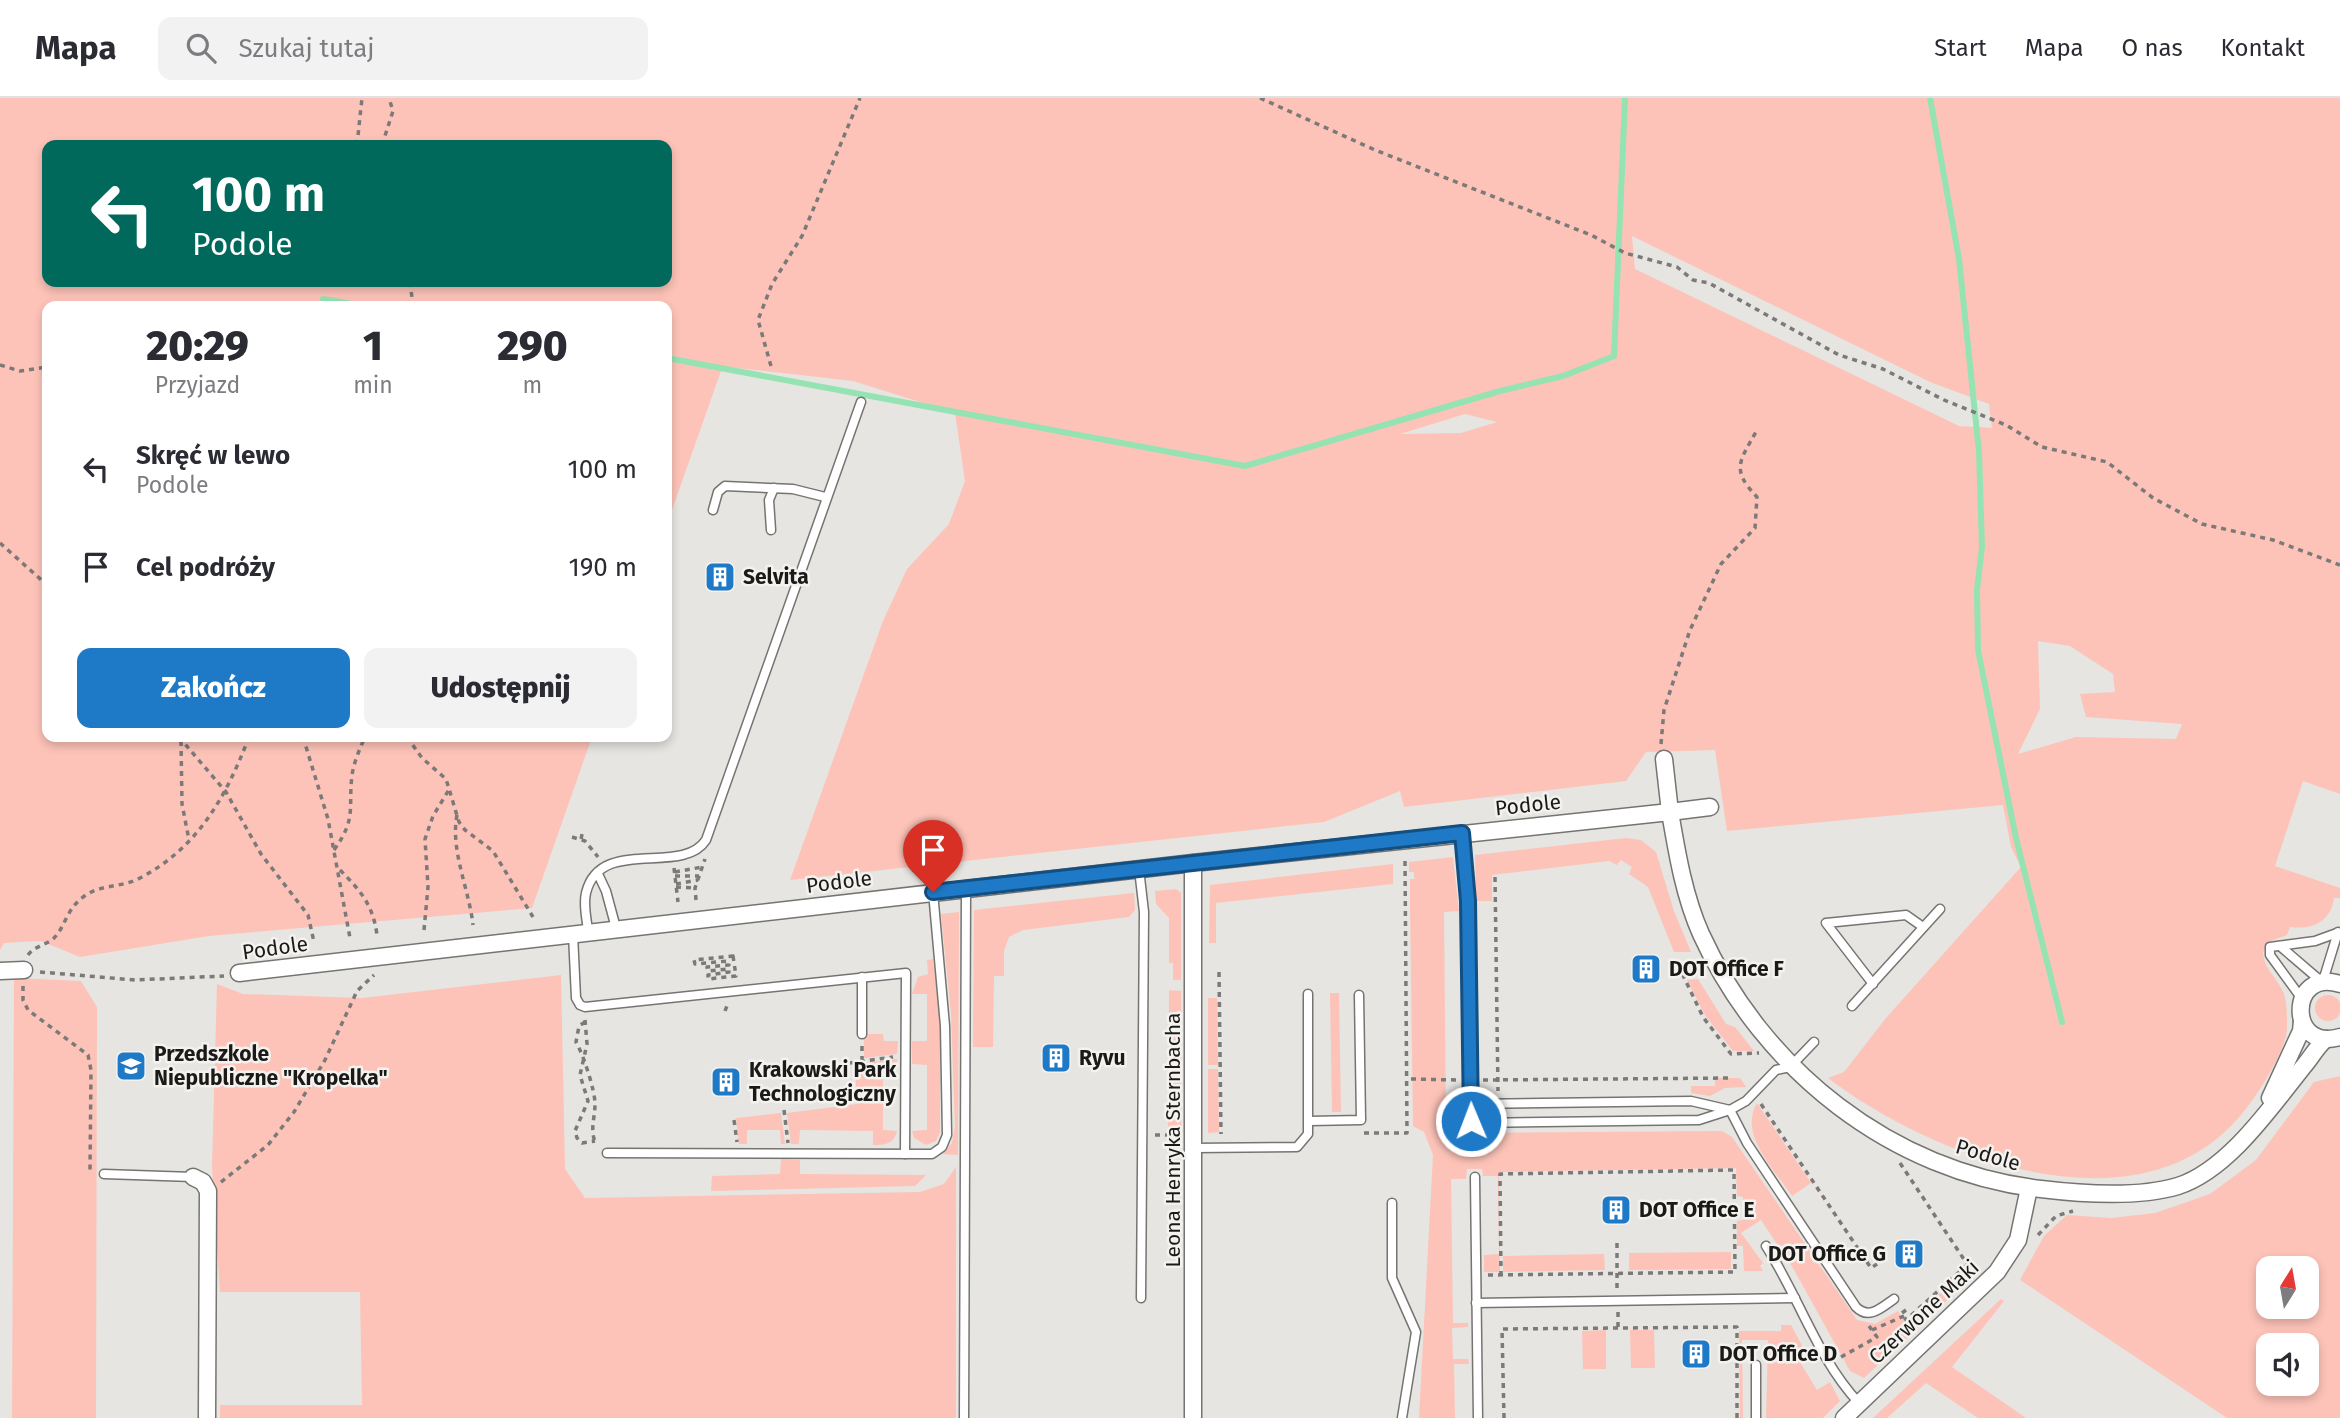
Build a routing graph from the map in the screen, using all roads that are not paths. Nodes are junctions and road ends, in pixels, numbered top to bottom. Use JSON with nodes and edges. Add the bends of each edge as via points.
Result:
{"nodes":[{"id":1,"x":861,"y":402,"type":"dead end"},
{"id":2,"x":774,"y":488,"type":"junction"},
{"id":3,"x":825,"y":496,"type":"junction"},
{"id":4,"x":713,"y":510,"type":"dead end"},
{"id":5,"x":771,"y":530,"type":"dead end"},
{"id":6,"x":1664,"y":759,"type":"road end"},
{"id":7,"x":1710,"y":807,"type":"dead end"},
{"id":8,"x":1670,"y":812,"type":"junction"},
{"id":9,"x":1462,"y":833,"type":"junction"},
{"id":10,"x":1193,"y":863,"type":"junction"},
{"id":11,"x":1139,"y":869,"type":"junction"},
{"id":12,"x":601,"y":871,"type":"junction"},
{"id":13,"x":965,"y":888,"type":"junction"},
{"id":14,"x":933,"y":892,"type":"junction"},
{"id":15,"x":1940,"y":909,"type":"dead end"},
{"id":16,"x":1923,"y":927,"type":"junction"},
{"id":17,"x":617,"y":928,"type":"junction"},
{"id":18,"x":2338,"y":931,"type":"edge"},
{"id":19,"x":580,"y":932,"type":"junction"},
{"id":20,"x":2280,"y":946,"type":"junction"},
{"id":21,"x":0,"y":971,"type":"edge"},
{"id":22,"x":24,"y":971,"type":"road end"},
{"id":23,"x":239,"y":974,"type":"road end"},
{"id":24,"x":862,"y":978,"type":"junction"},
{"id":25,"x":2322,"y":981,"type":"junction"},
{"id":26,"x":1873,"y":984,"type":"junction"},
{"id":27,"x":2340,"y":984,"type":"edge"},
{"id":28,"x":1308,"y":994,"type":"dead end"},
{"id":29,"x":1359,"y":995,"type":"dead end"},
{"id":30,"x":2302,"y":999,"type":"junction"},
{"id":31,"x":1852,"y":1006,"type":"dead end"},
{"id":32,"x":2302,"y":1021,"type":"junction"},
{"id":33,"x":862,"y":1034,"type":"dead end"},
{"id":34,"x":2336,"y":1038,"type":"edge"},
{"id":35,"x":1814,"y":1042,"type":"dead end"},
{"id":36,"x":1790,"y":1067,"type":"junction"},
{"id":37,"x":1470,"y":1104,"type":"junction"},
{"id":38,"x":1586,"y":1111,"type":"dead end"},
{"id":39,"x":1730,"y":1111,"type":"junction"},
{"id":40,"x":1309,"y":1121,"type":"junction"},
{"id":41,"x":1587,"y":1121,"type":"junction"},
{"id":42,"x":2258,"y":1122,"type":"junction"},
{"id":43,"x":1194,"y":1148,"type":"junction"},
{"id":44,"x":607,"y":1153,"type":"road end"},
{"id":45,"x":905,"y":1154,"type":"junction"},
{"id":46,"x":104,"y":1174,"type":"road end"},
{"id":47,"x":193,"y":1177,"type":"joint"},
{"id":48,"x":1475,"y":1177,"type":"dead end"},
{"id":49,"x":2029,"y":1188,"type":"junction"},
{"id":50,"x":1392,"y":1203,"type":"dead end"},
{"id":51,"x":1766,"y":1246,"type":"dead end"},
{"id":52,"x":1141,"y":1298,"type":"dead end"},
{"id":53,"x":1795,"y":1298,"type":"junction"},
{"id":54,"x":1894,"y":1299,"type":"dead end"},
{"id":55,"x":1476,"y":1303,"type":"junction"},
{"id":56,"x":1756,"y":1365,"type":"dead end"},
{"id":57,"x":1859,"y":1403,"type":"junction"},
{"id":58,"x":207,"y":1418,"type":"edge"},
{"id":59,"x":964,"y":1418,"type":"edge"},
{"id":60,"x":1193,"y":1418,"type":"edge"},
{"id":61,"x":1402,"y":1418,"type":"edge"},
{"id":62,"x":1478,"y":1418,"type":"edge"},
{"id":63,"x":1756,"y":1418,"type":"edge"},
{"id":64,"x":1844,"y":1418,"type":"edge"}],
"edges":[{"from":1,"to":3,"type":"lane"},
{"from":2,"to":3,"type":"lane"},
{"from":2,"to":4,"type":"lane","via":[[725,486],[718,492]]},
{"from":2,"to":5,"type":"lane","via":[[769,500]]},
{"from":3,"to":12,"type":"lane","via":[[705,842],[691,853],[633,858]]},
{"from":6,"to":8,"type":"street"},
{"from":7,"to":8,"type":"street"},
{"from":8,"to":9,"type":"street","name":"Podole"},
{"from":8,"to":36,"type":"street","name":"Podole","via":[[1684,883],[1701,934],[1727,981]]},
{"from":9,"to":10,"type":"street","name":"Podole"},
{"from":9,"to":37,"type":"lane","via":[[1468,901]]},
{"from":10,"to":11,"type":"street","name":"Podole"},
{"from":10,"to":43,"type":"street","name":"Leona Henryka Sternbacha"},
{"from":11,"to":13,"type":"street","name":"Podole"},
{"from":11,"to":52,"type":"lane","via":[[1144,912]]},
{"from":12,"to":17,"type":"lane"},
{"from":12,"to":19,"type":"lane","via":[[585,895]]},
{"from":13,"to":14,"type":"street","name":"Podole"},
{"from":13,"to":59,"type":"lane"},
{"from":14,"to":17,"type":"street","name":"Podole"},
{"from":14,"to":45,"type":"lane","via":[[945,1026],[947,1135],[942,1147],[932,1154]]},
{"from":15,"to":16,"type":"lane"},
{"from":16,"to":26,"type":"lane"},
{"from":16,"to":26,"type":"lane","via":[[1906,915],[1826,923]]},
{"from":17,"to":19,"type":"street","name":"Podole"},
{"from":18,"to":20,"type":"lane","via":[[2315,941]]},
{"from":18,"to":25,"type":"lane"},
{"from":19,"to":23,"type":"street","name":"Podole"},
{"from":19,"to":24,"type":"lane","via":[[576,998],[585,1007]]},
{"from":20,"to":25,"type":"lane"},
{"from":20,"to":30,"type":"lane","via":[[2270,947],[2270,955]]},
{"from":21,"to":22,"type":"street"},
{"from":24,"to":33,"type":"lane"},
{"from":24,"to":45,"type":"lane","via":[[906,973]]},
{"from":25,"to":27,"type":"street"},
{"from":25,"to":30,"type":"street"},
{"from":26,"to":31,"type":"lane"},
{"from":28,"to":40,"type":"lane"},
{"from":29,"to":40,"type":"lane","via":[[1361,1120]]},
{"from":30,"to":32,"type":"street"},
{"from":32,"to":34,"type":"street","via":[[2312,1033]]},
{"from":32,"to":42,"type":"street","via":[[2297,1042]]},
{"from":34,"to":42,"type":"street"},
{"from":35,"to":36,"type":"lane"},
{"from":36,"to":39,"type":"lane","via":[[1776,1069]]},
{"from":36,"to":49,"type":"street","name":"Podole","via":[[1861,1124],[1917,1154],[1966,1174]]},
{"from":37,"to":39,"type":"lane","via":[[1691,1101]]},
{"from":37,"to":41,"type":"lane","via":[[1474,1122]]},
{"from":38,"to":41,"type":"lane"},
{"from":39,"to":41,"type":"lane","via":[[1699,1120]]},
{"from":39,"to":54,"type":"lane","via":[[1746,1143],[1856,1307],[1870,1314]]},
{"from":40,"to":43,"type":"lane","via":[[1308,1134],[1297,1147]]},
{"from":42,"to":49,"type":"street","via":[[2212,1167],[2178,1186],[2123,1193]]},
{"from":43,"to":60,"type":"street","name":"Leona Henryka Sternbacha"},
{"from":44,"to":45,"type":"lane"},
{"from":46,"to":47,"type":"lane"},
{"from":47,"to":58,"type":"street","via":[[208,1191]]},
{"from":48,"to":55,"type":"lane"},
{"from":49,"to":57,"type":"street","name":"Czerwone Maki","via":[[2018,1240],[1997,1272]]},
{"from":50,"to":61,"type":"lane","via":[[1392,1278],[1416,1332]]},
{"from":51,"to":53,"type":"lane"},
{"from":53,"to":55,"type":"lane"},
{"from":53,"to":57,"type":"lane","via":[[1830,1364]]},
{"from":55,"to":62,"type":"lane"},
{"from":56,"to":63,"type":"lane"},
{"from":57,"to":64,"type":"street","name":"Czerwone Maki"}]}
